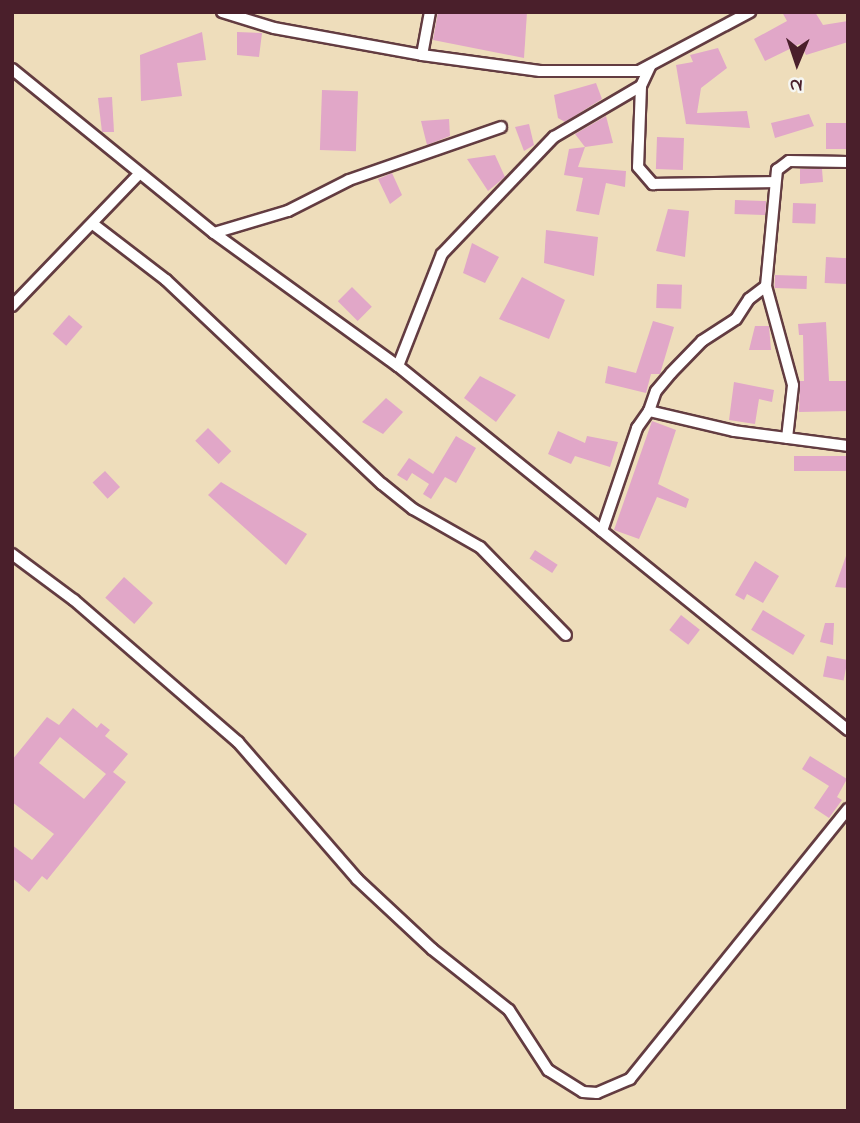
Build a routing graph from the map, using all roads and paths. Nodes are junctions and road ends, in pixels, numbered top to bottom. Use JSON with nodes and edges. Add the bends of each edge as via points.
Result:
{"nodes":[{"id":1,"x":222,"y":12,"type":"edge"},
{"id":2,"x":430,"y":12,"type":"edge"},
{"id":3,"x":750,"y":12,"type":"edge"},
{"id":4,"x":422,"y":55,"type":"junction"},
{"id":5,"x":651,"y":65,"type":"junction"},
{"id":6,"x":12,"y":69,"type":"edge"},
{"id":7,"x":641,"y":86,"type":"junction"},
{"id":8,"x":501,"y":127,"type":"dead end"},
{"id":9,"x":848,"y":162,"type":"edge"},
{"id":10,"x":139,"y":174,"type":"junction"},
{"id":11,"x":775,"y":182,"type":"junction"},
{"id":12,"x":93,"y":225,"type":"junction"},
{"id":13,"x":214,"y":233,"type":"junction"},
{"id":14,"x":766,"y":286,"type":"junction"},
{"id":15,"x":12,"y":306,"type":"edge"},
{"id":16,"x":398,"y":366,"type":"junction"},
{"id":17,"x":649,"y":411,"type":"junction"},
{"id":18,"x":787,"y":438,"type":"junction"},
{"id":19,"x":848,"y":446,"type":"edge"},
{"id":20,"x":602,"y":531,"type":"junction"},
{"id":21,"x":12,"y":554,"type":"edge"},
{"id":22,"x":566,"y":635,"type":"dead end"},
{"id":23,"x":848,"y":730,"type":"edge"},
{"id":24,"x":848,"y":808,"type":"edge"}],
"edges":[{"from":1,"to":4,"type":"street","via":[[274,28]]},
{"from":2,"to":4,"type":"street"},
{"from":3,"to":5,"type":"street"},
{"from":4,"to":5,"type":"street","via":[[540,71],[639,71]]},
{"from":5,"to":7,"type":"street"},
{"from":6,"to":10,"type":"street"},
{"from":7,"to":11,"type":"street","via":[[638,167],[653,184]]},
{"from":7,"to":16,"type":"street","via":[[554,137],[442,254]]},
{"from":8,"to":13,"type":"street","via":[[349,180],[288,211]]},
{"from":9,"to":11,"type":"street","via":[[789,161],[777,170]]},
{"from":10,"to":12,"type":"street"},
{"from":10,"to":13,"type":"street"},
{"from":11,"to":14,"type":"street"},
{"from":12,"to":15,"type":"street"},
{"from":12,"to":22,"type":"street","via":[[166,280],[382,484],[413,509],[480,547]]},
{"from":13,"to":16,"type":"street"},
{"from":14,"to":17,"type":"street","via":[[666,378]]},
{"from":14,"to":18,"type":"street","via":[[793,385]]},
{"from":16,"to":20,"type":"street"},
{"from":17,"to":18,"type":"street"},
{"from":17,"to":20,"type":"street","via":[[637,428]]},
{"from":18,"to":19,"type":"street"},
{"from":20,"to":23,"type":"street"},
{"from":21,"to":24,"type":"street","via":[[74,600],[238,742],[357,879],[432,949],[509,1010],[548,1070],[583,1092],[597,1093],[630,1079]]}]}
